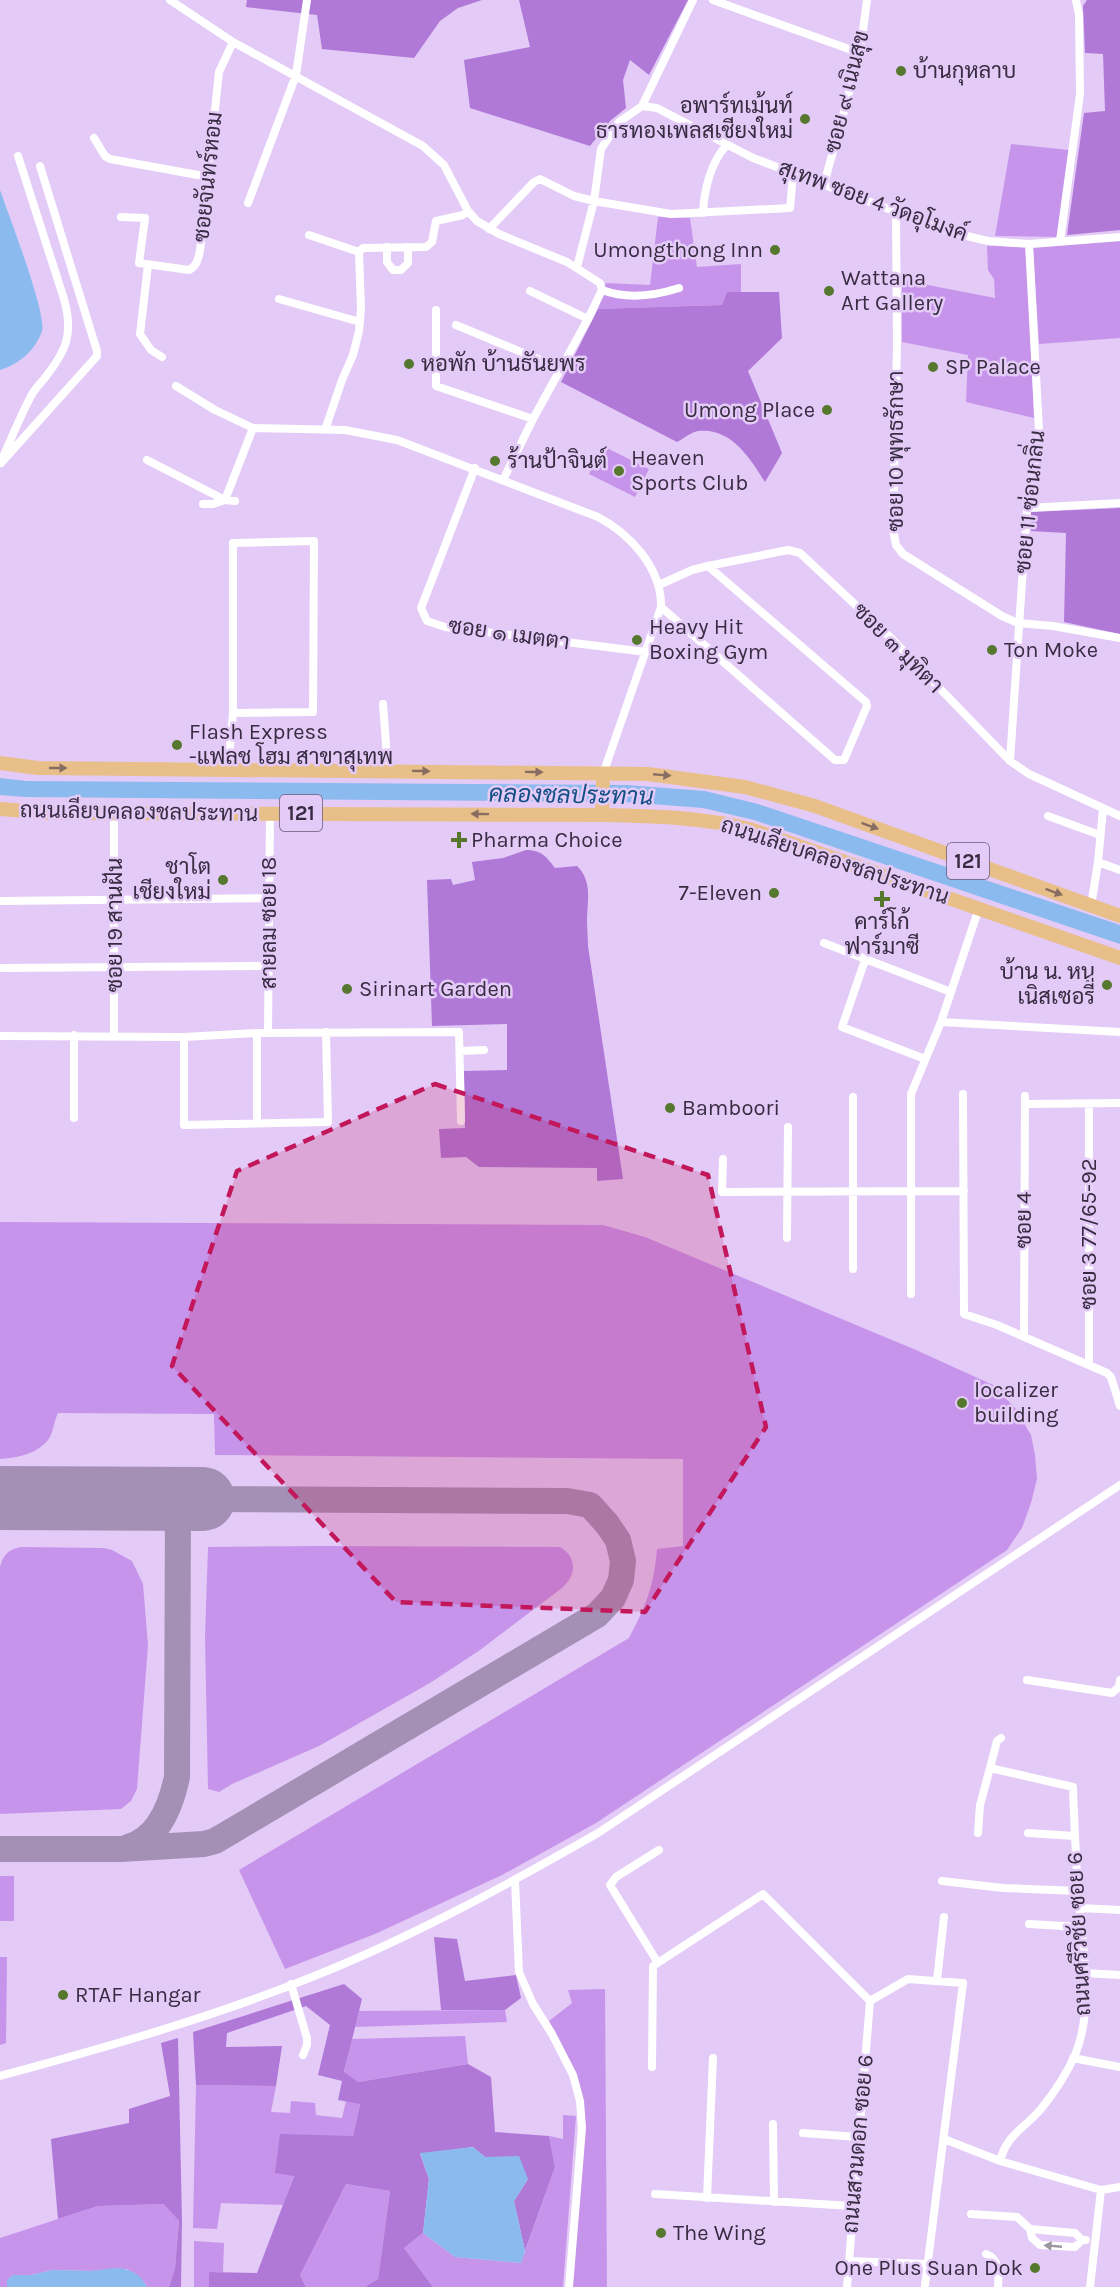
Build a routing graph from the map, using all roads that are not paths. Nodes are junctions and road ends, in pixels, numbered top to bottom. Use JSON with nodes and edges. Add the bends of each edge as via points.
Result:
{"nodes":[{"id":1,"x":307,"y":0,"type":"edge"},
{"id":2,"x":693,"y":0,"type":"edge"},
{"id":3,"x":713,"y":0,"type":"edge"},
{"id":4,"x":867,"y":0,"type":"edge"},
{"id":5,"x":1076,"y":0,"type":"edge"},
{"id":6,"x":172,"y":1,"type":"edge"},
{"id":7,"x":233,"y":42,"type":"junction"},
{"id":8,"x":860,"y":53,"type":"junction"},
{"id":9,"x":296,"y":75,"type":"junction"},
{"id":10,"x":640,"y":106,"type":"junction"},
{"id":11,"x":94,"y":138,"type":"dead end"},
{"id":12,"x":727,"y":145,"type":"junction"},
{"id":13,"x":18,"y":156,"type":"dead end"},
{"id":14,"x":40,"y":166,"type":"dead end"},
{"id":15,"x":793,"y":174,"type":"junction"},
{"id":16,"x":209,"y":177,"type":"junction"},
{"id":17,"x":824,"y":184,"type":"junction"},
{"id":18,"x":594,"y":201,"type":"junction"},
{"id":19,"x":248,"y":203,"type":"dead end"},
{"id":20,"x":468,"y":211,"type":"junction"},
{"id":21,"x":702,"y":213,"type":"junction"},
{"id":22,"x":896,"y":213,"type":"junction"},
{"id":23,"x":122,"y":217,"type":"dead end"},
{"id":24,"x":489,"y":229,"type":"junction"},
{"id":25,"x":309,"y":235,"type":"dead end"},
{"id":26,"x":1120,"y":237,"type":"edge"},
{"id":27,"x":1060,"y":241,"type":"junction"},
{"id":28,"x":1029,"y":244,"type":"junction"},
{"id":29,"x":387,"y":248,"type":"junction"},
{"id":30,"x":408,"y":248,"type":"junction"},
{"id":31,"x":359,"y":252,"type":"junction"},
{"id":32,"x":148,"y":265,"type":"junction"},
{"id":33,"x":577,"y":267,"type":"junction"},
{"id":34,"x":679,"y":288,"type":"dead end"},
{"id":35,"x":602,"y":290,"type":"junction"},
{"id":36,"x":530,"y":291,"type":"dead end"},
{"id":37,"x":279,"y":299,"type":"dead end"},
{"id":38,"x":436,"y":310,"type":"dead end"},
{"id":39,"x":588,"y":319,"type":"junction"},
{"id":40,"x":360,"y":322,"type":"junction"},
{"id":41,"x":456,"y":325,"type":"dead end"},
{"id":42,"x":162,"y":357,"type":"dead end"},
{"id":43,"x":560,"y":368,"type":"junction"},
{"id":44,"x":176,"y":386,"type":"dead end"},
{"id":45,"x":533,"y":419,"type":"junction"},
{"id":46,"x":254,"y":428,"type":"junction"},
{"id":47,"x":325,"y":430,"type":"junction"},
{"id":48,"x":147,"y":460,"type":"dead end"},
{"id":49,"x":0,"y":464,"type":"edge"},
{"id":50,"x":475,"y":468,"type":"junction"},
{"id":51,"x":503,"y":480,"type":"junction"},
{"id":52,"x":225,"y":500,"type":"junction"},
{"id":53,"x":235,"y":501,"type":"dead end"},
{"id":54,"x":1120,"y":503,"type":"edge"},
{"id":55,"x":203,"y":504,"type":"dead end"},
{"id":56,"x":1027,"y":508,"type":"junction"},
{"id":57,"x":708,"y":566,"type":"junction"},
{"id":58,"x":659,"y":585,"type":"junction"},
{"id":59,"x":661,"y":607,"type":"junction"},
{"id":60,"x":1018,"y":623,"type":"junction"},
{"id":61,"x":1120,"y":638,"type":"edge"},
{"id":62,"x":646,"y":652,"type":"junction"},
{"id":63,"x":383,"y":704,"type":"dead end"},
{"id":64,"x":233,"y":713,"type":"junction"},
{"id":65,"x":1010,"y":761,"type":"junction"},
{"id":66,"x":0,"y":763,"type":"edge"},
{"id":67,"x":228,"y":769,"type":"junction"},
{"id":68,"x":388,"y":771,"type":"junction"},
{"id":69,"x":603,"y":777,"type":"junction"},
{"id":70,"x":0,"y":809,"type":"edge"},
{"id":71,"x":1102,"y":809,"type":"junction"},
{"id":72,"x":602,"y":810,"type":"junction"},
{"id":73,"x":270,"y":813,"type":"junction"},
{"id":74,"x":114,"y":814,"type":"junction"},
{"id":75,"x":1048,"y":816,"type":"dead end"},
{"id":76,"x":1120,"y":816,"type":"edge"},
{"id":77,"x":1100,"y":835,"type":"junction"},
{"id":78,"x":1098,"y":862,"type":"junction"},
{"id":79,"x":1120,"y":870,"type":"edge"},
{"id":80,"x":269,"y":898,"type":"junction"},
{"id":81,"x":115,"y":900,"type":"junction"},
{"id":82,"x":0,"y":901,"type":"edge"},
{"id":83,"x":1091,"y":906,"type":"junction"},
{"id":84,"x":979,"y":908,"type":"junction"},
{"id":85,"x":1120,"y":916,"type":"edge"},
{"id":86,"x":824,"y":943,"type":"dead end"},
{"id":87,"x":1120,"y":958,"type":"edge"},
{"id":88,"x":866,"y":960,"type":"junction"},
{"id":89,"x":269,"y":966,"type":"junction"},
{"id":90,"x":115,"y":967,"type":"junction"},
{"id":91,"x":0,"y":968,"type":"edge"},
{"id":92,"x":951,"y":992,"type":"junction"},
{"id":93,"x":941,"y":1022,"type":"junction"},
{"id":94,"x":326,"y":1032,"type":"junction"},
{"id":95,"x":1120,"y":1032,"type":"edge"},
{"id":96,"x":257,"y":1033,"type":"junction"},
{"id":97,"x":268,"y":1033,"type":"junction"},
{"id":98,"x":74,"y":1035,"type":"junction"},
{"id":99,"x":0,"y":1036,"type":"edge"},
{"id":100,"x":114,"y":1036,"type":"junction"},
{"id":101,"x":184,"y":1036,"type":"junction"},
{"id":102,"x":484,"y":1050,"type":"dead end"},
{"id":103,"x":460,"y":1051,"type":"junction"},
{"id":104,"x":926,"y":1059,"type":"junction"},
{"id":105,"x":963,"y":1094,"type":"dead end"},
{"id":106,"x":853,"y":1096,"type":"dead end"},
{"id":107,"x":1120,"y":1103,"type":"edge"},
{"id":108,"x":1089,"y":1104,"type":"junction"},
{"id":109,"x":74,"y":1118,"type":"dead end"},
{"id":110,"x":462,"y":1121,"type":"dead end"},
{"id":111,"x":257,"y":1123,"type":"junction"},
{"id":112,"x":788,"y":1127,"type":"dead end"},
{"id":113,"x":723,"y":1160,"type":"dead end"},
{"id":114,"x":853,"y":1191,"type":"junction"},
{"id":115,"x":911,"y":1191,"type":"junction"},
{"id":116,"x":963,"y":1191,"type":"junction"},
{"id":117,"x":788,"y":1192,"type":"junction"},
{"id":118,"x":787,"y":1238,"type":"dead end"},
{"id":119,"x":853,"y":1269,"type":"dead end"},
{"id":120,"x":911,"y":1293,"type":"dead end"},
{"id":121,"x":1024,"y":1336,"type":"junction"},
{"id":122,"x":1089,"y":1365,"type":"junction"},
{"id":123,"x":1120,"y":1406,"type":"edge"},
{"id":124,"x":1120,"y":1485,"type":"edge"},
{"id":125,"x":1027,"y":1680,"type":"dead end"},
{"id":126,"x":1120,"y":1680,"type":"edge"},
{"id":127,"x":1001,"y":1738,"type":"dead end"},
{"id":128,"x":990,"y":1768,"type":"junction"},
{"id":129,"x":978,"y":1833,"type":"dead end"},
{"id":130,"x":1028,"y":1833,"type":"dead end"},
{"id":131,"x":1074,"y":1836,"type":"junction"},
{"id":132,"x":659,"y":1850,"type":"dead end"},
{"id":133,"x":515,"y":1880,"type":"junction"},
{"id":134,"x":942,"y":1881,"type":"dead end"},
{"id":135,"x":1078,"y":1891,"type":"junction"},
{"id":136,"x":1080,"y":1908,"type":"junction"},
{"id":137,"x":1120,"y":1910,"type":"edge"},
{"id":138,"x":944,"y":1917,"type":"dead end"},
{"id":139,"x":1029,"y":1924,"type":"dead end"},
{"id":140,"x":1081,"y":1927,"type":"junction"},
{"id":141,"x":658,"y":1963,"type":"junction"},
{"id":142,"x":1085,"y":1973,"type":"junction"},
{"id":143,"x":1120,"y":1975,"type":"edge"},
{"id":144,"x":937,"y":1980,"type":"junction"},
{"id":145,"x":291,"y":1984,"type":"junction"},
{"id":146,"x":870,"y":2001,"type":"junction"},
{"id":147,"x":303,"y":2055,"type":"dead end"},
{"id":148,"x":713,"y":2058,"type":"dead end"},
{"id":149,"x":1073,"y":2058,"type":"junction"},
{"id":150,"x":652,"y":2067,"type":"dead end"},
{"id":151,"x":1120,"y":2067,"type":"edge"},
{"id":152,"x":0,"y":2076,"type":"edge"},
{"id":153,"x":773,"y":2124,"type":"dead end"},
{"id":154,"x":803,"y":2133,"type":"dead end"},
{"id":155,"x":858,"y":2137,"type":"junction"},
{"id":156,"x":944,"y":2139,"type":"junction"},
{"id":157,"x":999,"y":2161,"type":"junction"},
{"id":158,"x":1120,"y":2187,"type":"edge"},
{"id":159,"x":1101,"y":2190,"type":"junction"},
{"id":160,"x":655,"y":2194,"type":"dead end"},
{"id":161,"x":707,"y":2199,"type":"junction"},
{"id":162,"x":774,"y":2202,"type":"junction"},
{"id":163,"x":852,"y":2206,"type":"junction"},
{"id":164,"x":971,"y":2214,"type":"dead end"},
{"id":165,"x":1030,"y":2229,"type":"junction"},
{"id":166,"x":1082,"y":2240,"type":"junction"},
{"id":167,"x":1095,"y":2242,"type":"junction"},
{"id":168,"x":986,"y":2254,"type":"dead end"},
{"id":169,"x":849,"y":2261,"type":"junction"},
{"id":170,"x":927,"y":2264,"type":"junction"},
{"id":171,"x":925,"y":2284,"type":"dead end"},
{"id":172,"x":569,"y":2287,"type":"edge"},
{"id":173,"x":847,"y":2287,"type":"edge"},
{"id":174,"x":998,"y":2287,"type":"edge"},
{"id":175,"x":1090,"y":2287,"type":"edge"}],
"edges":[{"from":1,"to":9,"type":"street"},
{"from":2,"to":10,"type":"street"},
{"from":3,"to":8,"type":"street"},
{"from":4,"to":8,"type":"street","name":"ซอย ๙ เนินสุข"},
{"from":5,"to":27,"type":"street","via":[[1080,94]]},
{"from":6,"to":7,"type":"street"},
{"from":7,"to":9,"type":"street"},
{"from":7,"to":16,"type":"street","name":"ซอยจันทร์หอม","via":[[219,72]]},
{"from":8,"to":17,"type":"street","name":"ซอย ๙ เนินสุข"},
{"from":9,"to":19,"type":"street"},
{"from":9,"to":20,"type":"street","via":[[423,146],[444,165]]},
{"from":10,"to":12,"type":"street","name":"สุเทพ ซอย 4 วัดอุโมงค์","via":[[657,108]]},
{"from":10,"to":18,"type":"street","via":[[619,122],[601,149]]},
{"from":11,"to":16,"type":"street","via":[[110,159]]},
{"from":12,"to":15,"type":"street","name":"สุเทพ ซอย 4 วัดอุโมงค์"},
{"from":12,"to":21,"type":"street","via":[[719,153]]},
{"from":13,"to":49,"type":"street","via":[[64,299],[69,330],[66,347],[31,396]]},
{"from":14,"to":49,"type":"street","via":[[97,356]]},
{"from":15,"to":17,"type":"street","name":"สุเทพ ซอย 4 วัดอุโมงค์"},
{"from":15,"to":21,"type":"street","via":[[790,208]]},
{"from":16,"to":32,"type":"street","name":"ซอยจันทร์หอม","via":[[200,251],[194,268]]},
{"from":17,"to":22,"type":"street","name":"สุเทพ ซอย 4 วัดอุโมงค์"},
{"from":18,"to":21,"type":"street","via":[[671,214]]},
{"from":18,"to":24,"type":"street","via":[[540,179]]},
{"from":18,"to":33,"type":"street"},
{"from":20,"to":24,"type":"street"},
{"from":20,"to":30,"type":"street","via":[[436,221],[426,247]]},
{"from":22,"to":28,"type":"street","name":"สุเทพ ซอย 4 วัดอุโมงค์","via":[[987,241]]},
{"from":22,"to":60,"type":"street","name":"ซอย 10 พุทธรักษา","via":[[893,530],[896,544],[903,554]]},
{"from":23,"to":32,"type":"street","via":[[145,218],[139,263]]},
{"from":24,"to":33,"type":"street"},
{"from":25,"to":31,"type":"street"},
{"from":26,"to":27,"type":"street","name":"สุเทพ ซอย 4 วัดอุโมงค์"},
{"from":27,"to":28,"type":"street","name":"สุเทพ ซอย 4 วัดอุโมงค์"},
{"from":28,"to":56,"type":"street","name":"ซอย 11 ซ่อนกลิ่น","via":[[1039,430]]},
{"from":29,"to":30,"type":"street"},
{"from":29,"to":30,"type":"street","via":[[387,262],[393,270],[401,270],[408,263]]},
{"from":29,"to":31,"type":"street","via":[[363,248]]},
{"from":31,"to":40,"type":"street"},
{"from":32,"to":42,"type":"street","via":[[140,334],[151,350]]},
{"from":33,"to":35,"type":"street","via":[[600,282]]},
{"from":34,"to":35,"type":"street","via":[[630,296]]},
{"from":35,"to":39,"type":"street"},
{"from":36,"to":39,"type":"street"},
{"from":37,"to":40,"type":"street"},
{"from":38,"to":45,"type":"street","via":[[436,386]]},
{"from":39,"to":43,"type":"street"},
{"from":40,"to":47,"type":"street","via":[[353,355]]},
{"from":41,"to":43,"type":"street"},
{"from":43,"to":45,"type":"street"},
{"from":44,"to":46,"type":"street","via":[[214,410]]},
{"from":45,"to":51,"type":"street"},
{"from":46,"to":47,"type":"street"},
{"from":46,"to":52,"type":"street"},
{"from":47,"to":50,"type":"street","via":[[397,440]]},
{"from":48,"to":52,"type":"street"},
{"from":50,"to":51,"type":"street"},
{"from":50,"to":62,"type":"street","name":"ซอย ๑ เมตตา","via":[[421,608],[427,621],[445,627]]},
{"from":51,"to":58,"type":"street","via":[[611,524],[646,561]]},
{"from":52,"to":53,"type":"street"},
{"from":52,"to":55,"type":"street"},
{"from":54,"to":56,"type":"street"},
{"from":56,"to":60,"type":"street","name":"ซอย 11 ซ่อนกลิ่น"},
{"from":57,"to":58,"type":"street","name":"ซอย ๓ มุทิตา"},
{"from":57,"to":59,"type":"street","via":[[866,702],[844,760],[835,760]]},
{"from":57,"to":65,"type":"street","name":"ซอย ๓ มุทิตา","via":[[788,550],[800,553],[892,639]]},
{"from":58,"to":59,"type":"street"},
{"from":59,"to":62,"type":"street"},
{"from":60,"to":61,"type":"street"},
{"from":60,"to":65,"type":"street","name":"ซอย 11 ซ่อนกลิ่น"},
{"from":62,"to":69,"type":"street"},
{"from":63,"to":68,"type":"street"},
{"from":64,"to":64,"type":"street","via":[[233,543],[314,541],[313,712]]},
{"from":64,"to":67,"type":"street"},
{"from":65,"to":71,"type":"street","name":"ซอย ๓ มุทิตา"},
{"from":66,"to":67,"type":"main road","name":"ถนนเลียบคลองชลประทาน","number":"121","one_way":true,"via":[[38,768]]},
{"from":67,"to":68,"type":"main road","name":"ถนนเลียบคลองชลประทาน","number":"121"},
{"from":68,"to":69,"type":"main road","name":"ถนนเลียบคลองชลประทาน","number":"121","one_way":true},
{"from":69,"to":72,"type":"main road"},
{"from":69,"to":83,"type":"main road","name":"ถนนเลียบคลองชลประทาน","number":"121","one_way":true,"via":[[676,776],[765,792],[815,806]]},
{"from":70,"to":74,"type":"main road","name":"ถนนเลียบคลองชลประทาน","number":"121"},
{"from":71,"to":76,"type":"street","name":"ซอย ๓ มุทิตา"},
{"from":71,"to":77,"type":"street"},
{"from":72,"to":73,"type":"main road","name":"ถนนเลียบคลองชลประทาน","number":"121","one_way":true},
{"from":72,"to":84,"type":"main road","name":"ถนนเลียบคลองชลประทาน","number":"121","via":[[686,817],[753,830]]},
{"from":73,"to":74,"type":"main road","name":"ถนนเลียบคลองชลประทาน","number":"121"},
{"from":73,"to":80,"type":"street","name":"สายลม ซอย 18"},
{"from":74,"to":81,"type":"street","name":"ซอย 19 สานฝัน"},
{"from":75,"to":77,"type":"street"},
{"from":77,"to":78,"type":"street"},
{"from":78,"to":79,"type":"street"},
{"from":78,"to":83,"type":"street"},
{"from":80,"to":81,"type":"street"},
{"from":80,"to":89,"type":"street","name":"สายลม ซอย 18"},
{"from":81,"to":82,"type":"street"},
{"from":81,"to":90,"type":"street","name":"ซอย 19 สานฝัน"},
{"from":83,"to":85,"type":"main road","name":"ถนนเลียบคลองชลประทาน","number":"121"},
{"from":84,"to":87,"type":"main road","name":"ถนนเลียบคลองชลประทาน","number":"121"},
{"from":84,"to":92,"type":"street"},
{"from":86,"to":88,"type":"street"},
{"from":88,"to":92,"type":"street"},
{"from":88,"to":104,"type":"street","via":[[842,1027]]},
{"from":89,"to":90,"type":"street"},
{"from":89,"to":97,"type":"street","name":"สายลม ซอย 18"},
{"from":90,"to":91,"type":"street"},
{"from":90,"to":100,"type":"street","name":"ซอย 19 สานฝัน"},
{"from":92,"to":93,"type":"street"},
{"from":93,"to":95,"type":"street"},
{"from":93,"to":104,"type":"street"},
{"from":94,"to":97,"type":"street"},
{"from":94,"to":103,"type":"street","via":[[459,1032]]},
{"from":94,"to":111,"type":"street","via":[[328,1122]]},
{"from":96,"to":97,"type":"street"},
{"from":96,"to":101,"type":"street"},
{"from":96,"to":111,"type":"street"},
{"from":98,"to":99,"type":"street"},
{"from":98,"to":100,"type":"street"},
{"from":98,"to":109,"type":"street"},
{"from":100,"to":101,"type":"street"},
{"from":101,"to":111,"type":"street","via":[[184,1125]]},
{"from":102,"to":103,"type":"street"},
{"from":103,"to":110,"type":"street"},
{"from":104,"to":115,"type":"street","via":[[911,1094]]},
{"from":105,"to":116,"type":"street"},
{"from":106,"to":114,"type":"street"},
{"from":107,"to":108,"type":"street"},
{"from":108,"to":121,"type":"street","name":"ซอย 4","via":[[1025,1100]]},
{"from":108,"to":122,"type":"street","name":"ซอย 3 77/65-92"},
{"from":112,"to":117,"type":"street"},
{"from":113,"to":117,"type":"street","via":[[722,1192]]},
{"from":114,"to":115,"type":"street"},
{"from":114,"to":117,"type":"street"},
{"from":114,"to":119,"type":"street"},
{"from":115,"to":116,"type":"street"},
{"from":115,"to":120,"type":"street"},
{"from":116,"to":121,"type":"street","via":[[964,1314]]},
{"from":117,"to":118,"type":"street"},
{"from":121,"to":122,"type":"street"},
{"from":122,"to":123,"type":"street","via":[[1111,1377]]},
{"from":124,"to":133,"type":"street","via":[[598,1833]]},
{"from":125,"to":126,"type":"street","via":[[1112,1693]]},
{"from":127,"to":128,"type":"street"},
{"from":128,"to":129,"type":"street","via":[[980,1805]]},
{"from":128,"to":131,"type":"street","name":"ถนนศรีวิชัย ซอย 6","via":[[1073,1787]]},
{"from":130,"to":131,"type":"street"},
{"from":131,"to":135,"type":"street","name":"ถนนศรีวิชัย ซอย 6"},
{"from":132,"to":141,"type":"street","via":[[616,1877],[610,1885]]},
{"from":133,"to":145,"type":"street"},
{"from":133,"to":172,"type":"street","via":[[519,1972],[565,2057],[580,2102],[582,2128]]},
{"from":134,"to":135,"type":"street"},
{"from":135,"to":136,"type":"street","name":"ถนนศรีวิชัย ซอย 6"},
{"from":136,"to":137,"type":"street"},
{"from":136,"to":140,"type":"street","name":"ถนนศรีวิชัย ซอย 6"},
{"from":138,"to":144,"type":"street"},
{"from":139,"to":140,"type":"street"},
{"from":140,"to":142,"type":"street","name":"ถนนศรีวิชัย ซอย 6"},
{"from":141,"to":146,"type":"street","via":[[763,1894]]},
{"from":141,"to":150,"type":"street","via":[[653,1966]]},
{"from":142,"to":143,"type":"street"},
{"from":142,"to":149,"type":"street","name":"ถนนศรีวิชัย ซอย 6","via":[[1083,2027]]},
{"from":144,"to":146,"type":"street","via":[[908,1979]]},
{"from":144,"to":156,"type":"street","via":[[963,1983]]},
{"from":145,"to":147,"type":"street","via":[[307,2038]]},
{"from":145,"to":152,"type":"street","via":[[184,2023]]},
{"from":146,"to":155,"type":"street","name":"ถนนสวนดอก ซอย 6"},
{"from":148,"to":161,"type":"street"},
{"from":149,"to":151,"type":"street"},
{"from":149,"to":157,"type":"street","name":"ถนนศรีวิชัย ซอย 6","via":[[1058,2087],[1039,2111],[1003,2146]]},
{"from":153,"to":162,"type":"street"},
{"from":154,"to":155,"type":"street"},
{"from":155,"to":163,"type":"street","name":"ถนนสวนดอก ซอย 6"},
{"from":156,"to":157,"type":"street"},
{"from":156,"to":170,"type":"street"},
{"from":157,"to":159,"type":"street"},
{"from":158,"to":159,"type":"street"},
{"from":159,"to":167,"type":"street"},
{"from":160,"to":161,"type":"street"},
{"from":161,"to":162,"type":"street"},
{"from":162,"to":163,"type":"street"},
{"from":163,"to":169,"type":"street","name":"ถนนสวนดอก ซอย 6"},
{"from":164,"to":165,"type":"street","via":[[1017,2217]]},
{"from":165,"to":166,"type":"street","via":[[1075,2233]]},
{"from":166,"to":165,"type":"street","one_way":true,"via":[[1075,2247],[1040,2245],[1032,2238]]},
{"from":166,"to":167,"type":"street"},
{"from":167,"to":175,"type":"street"},
{"from":168,"to":174,"type":"street","via":[[997,2262]]},
{"from":169,"to":170,"type":"street"},
{"from":169,"to":173,"type":"street","name":"ถนนสวนดอก ซอย 6"},
{"from":170,"to":171,"type":"street"}]}
